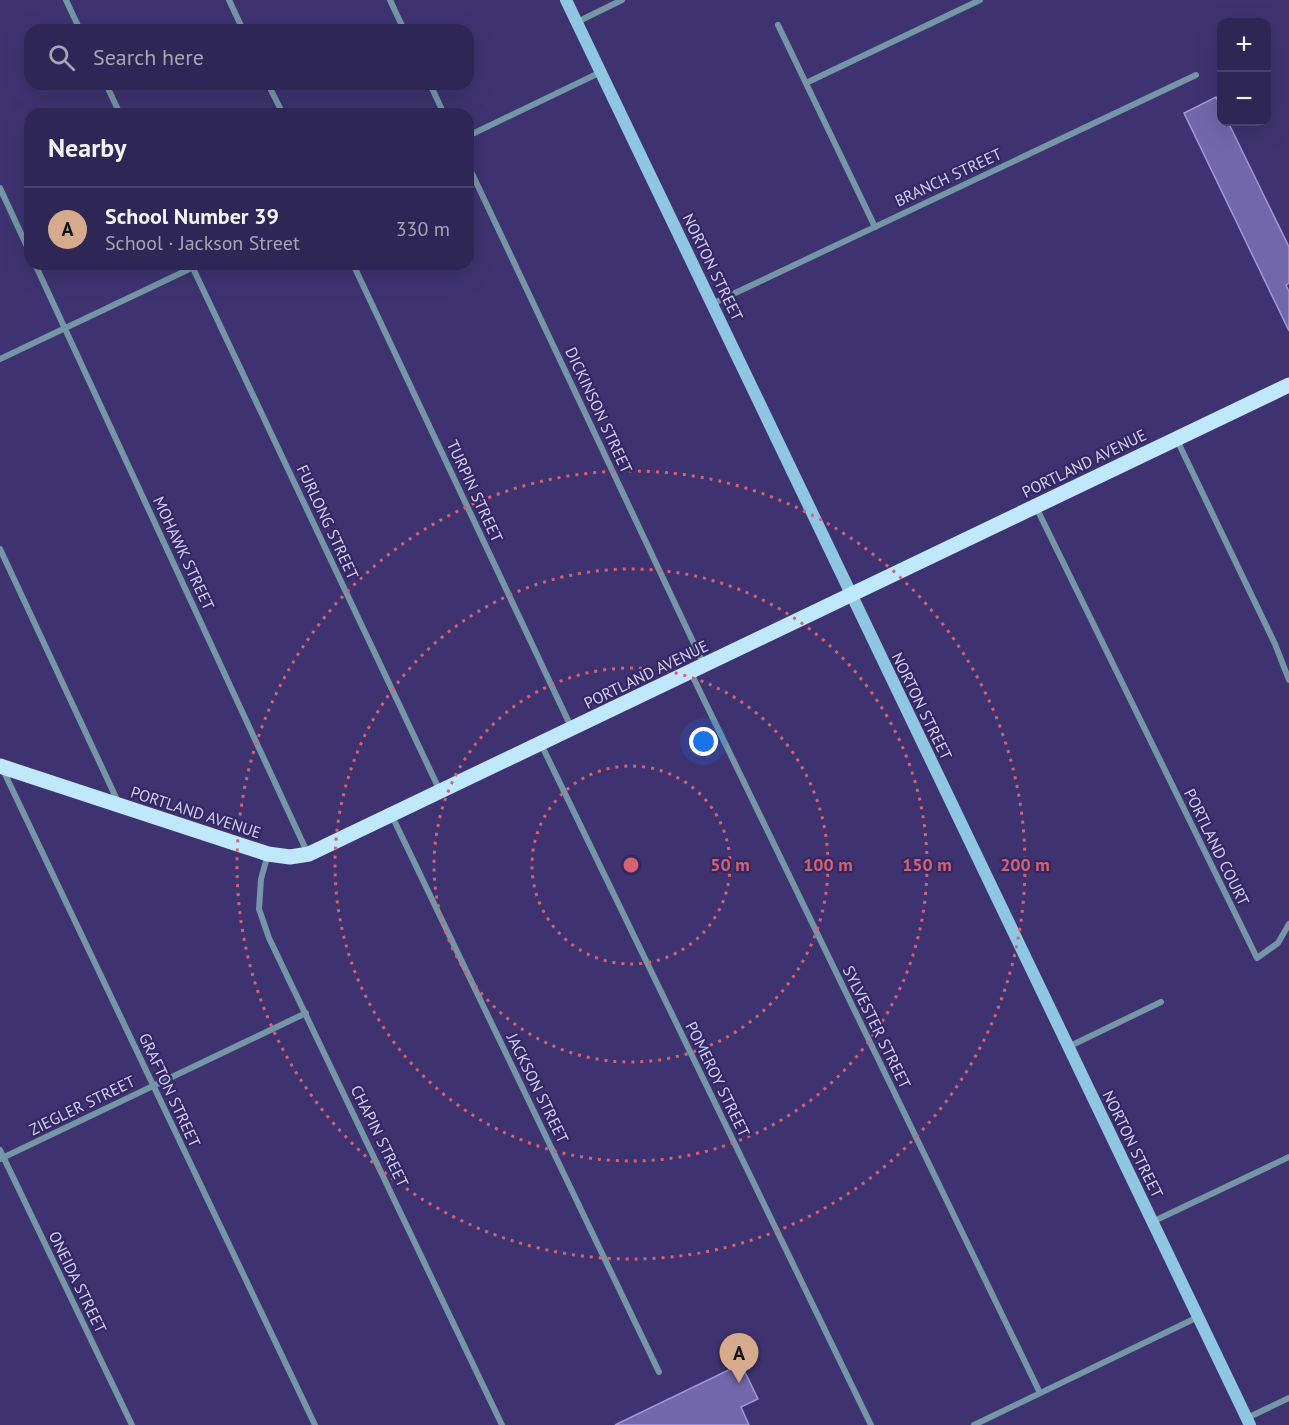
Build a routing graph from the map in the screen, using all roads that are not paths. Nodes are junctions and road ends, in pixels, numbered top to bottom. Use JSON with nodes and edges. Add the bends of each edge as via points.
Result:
{"nodes":[{"id":1,"x":66,"y":0,"type":"edge"},
{"id":2,"x":229,"y":0,"type":"edge"},
{"id":3,"x":390,"y":0,"type":"edge"},
{"id":4,"x":566,"y":0,"type":"edge"},
{"id":5,"x":622,"y":0,"type":"edge"},
{"id":6,"x":980,"y":0,"type":"edge"},
{"id":7,"x":576,"y":22,"type":"junction"},
{"id":8,"x":77,"y":24,"type":"edge"},
{"id":9,"x":240,"y":24,"type":"edge"},
{"id":10,"x":401,"y":24,"type":"edge"},
{"id":11,"x":778,"y":25,"type":"dead end"},
{"id":12,"x":601,"y":72,"type":"junction"},
{"id":13,"x":1196,"y":75,"type":"dead end"},
{"id":14,"x":806,"y":83,"type":"junction"},
{"id":15,"x":109,"y":90,"type":"edge"},
{"id":16,"x":271,"y":90,"type":"edge"},
{"id":17,"x":433,"y":90,"type":"edge"},
{"id":18,"x":117,"y":108,"type":"edge"},
{"id":19,"x":280,"y":108,"type":"edge"},
{"id":20,"x":441,"y":108,"type":"edge"},
{"id":21,"x":474,"y":133,"type":"edge"},
{"id":22,"x":474,"y":178,"type":"edge"},
{"id":23,"x":0,"y":188,"type":"edge"},
{"id":24,"x":875,"y":227,"type":"junction"},
{"id":25,"x":24,"y":240,"type":"edge"},
{"id":26,"x":38,"y":270,"type":"edge"},
{"id":27,"x":184,"y":270,"type":"edge"},
{"id":28,"x":194,"y":270,"type":"edge"},
{"id":29,"x":356,"y":270,"type":"edge"},
{"id":30,"x":712,"y":304,"type":"junction"},
{"id":31,"x":65,"y":328,"type":"junction"},
{"id":32,"x":0,"y":359,"type":"edge"},
{"id":33,"x":1289,"y":385,"type":"edge"},
{"id":34,"x":1177,"y":439,"type":"junction"},
{"id":35,"x":1036,"y":506,"type":"junction"},
{"id":36,"x":0,"y":549,"type":"edge"},
{"id":37,"x":850,"y":595,"type":"junction"},
{"id":38,"x":698,"y":669,"type":"junction"},
{"id":39,"x":1289,"y":680,"type":"edge"},
{"id":40,"x":572,"y":729,"type":"junction"},
{"id":41,"x":541,"y":744,"type":"junction"},
{"id":42,"x":1,"y":767,"type":"edge"},
{"id":43,"x":440,"y":792,"type":"junction"},
{"id":44,"x":121,"y":807,"type":"junction"},
{"id":45,"x":391,"y":815,"type":"junction"},
{"id":46,"x":268,"y":854,"type":"junction"},
{"id":47,"x":309,"y":854,"type":"junction"},
{"id":48,"x":1289,"y":924,"type":"edge"},
{"id":49,"x":1161,"y":1002,"type":"dead end"},
{"id":50,"x":306,"y":1013,"type":"junction"},
{"id":51,"x":1068,"y":1047,"type":"junction"},
{"id":52,"x":153,"y":1086,"type":"junction"},
{"id":53,"x":0,"y":1150,"type":"edge"},
{"id":54,"x":1289,"y":1157,"type":"edge"},
{"id":55,"x":2,"y":1158,"type":"edge"},
{"id":56,"x":1152,"y":1222,"type":"junction"},
{"id":57,"x":1198,"y":1317,"type":"junction"},
{"id":58,"x":659,"y":1372,"type":"dead end"},
{"id":59,"x":1040,"y":1393,"type":"junction"},
{"id":60,"x":1289,"y":1398,"type":"edge"},
{"id":61,"x":1248,"y":1422,"type":"edge"},
{"id":62,"x":132,"y":1425,"type":"edge"},
{"id":63,"x":315,"y":1425,"type":"edge"},
{"id":64,"x":502,"y":1425,"type":"edge"},
{"id":65,"x":871,"y":1425,"type":"edge"},
{"id":66,"x":974,"y":1425,"type":"edge"}],
"edges":[{"from":1,"to":8,"type":"street"},
{"from":2,"to":9,"type":"street"},
{"from":3,"to":10,"type":"street"},
{"from":4,"to":7,"type":"main road","name":"NORTON STREET"},
{"from":5,"to":7,"type":"street"},
{"from":6,"to":14,"type":"street"},
{"from":7,"to":12,"type":"main road","name":"NORTON STREET"},
{"from":11,"to":14,"type":"street"},
{"from":12,"to":21,"type":"street"},
{"from":12,"to":30,"type":"main road","name":"NORTON STREET"},
{"from":13,"to":24,"type":"street","name":"BRANCH STREET"},
{"from":14,"to":24,"type":"street"},
{"from":15,"to":18,"type":"street"},
{"from":16,"to":19,"type":"street"},
{"from":17,"to":20,"type":"street"},
{"from":22,"to":38,"type":"street","name":"DICKINSON STREET"},
{"from":23,"to":25,"type":"street"},
{"from":24,"to":30,"type":"street","name":"BRANCH STREET"},
{"from":26,"to":31,"type":"street","name":"MOHAWK STREET"},
{"from":27,"to":31,"type":"street"},
{"from":28,"to":43,"type":"street","name":"FURLONG STREET"},
{"from":29,"to":40,"type":"street","name":"TURPIN STREET"},
{"from":30,"to":37,"type":"main road","name":"NORTON STREET"},
{"from":31,"to":32,"type":"street"},
{"from":31,"to":47,"type":"street","name":"MOHAWK STREET"},
{"from":33,"to":34,"type":"main road","name":"PORTLAND AVENUE"},
{"from":34,"to":35,"type":"main road","name":"PORTLAND AVENUE"},
{"from":34,"to":39,"type":"street"},
{"from":35,"to":37,"type":"main road","name":"PORTLAND AVENUE"},
{"from":35,"to":48,"type":"street","name":"PORTLAND COURT","via":[[1257,958],[1278,943]]},
{"from":36,"to":44,"type":"street"},
{"from":37,"to":38,"type":"main road","name":"PORTLAND AVENUE"},
{"from":37,"to":51,"type":"main road","name":"NORTON STREET"},
{"from":38,"to":40,"type":"main road","name":"PORTLAND AVENUE"},
{"from":38,"to":59,"type":"street","name":"SYLVESTER STREET"},
{"from":40,"to":41,"type":"main road","name":"PORTLAND AVENUE"},
{"from":41,"to":43,"type":"main road","name":"PORTLAND AVENUE"},
{"from":41,"to":65,"type":"street","name":"POMEROY STREET"},
{"from":42,"to":44,"type":"main road","name":"PORTLAND AVENUE"},
{"from":42,"to":52,"type":"street","name":"GRAFTON STREET"},
{"from":43,"to":45,"type":"main road","name":"PORTLAND AVENUE"},
{"from":44,"to":46,"type":"main road","name":"PORTLAND AVENUE"},
{"from":45,"to":47,"type":"main road","name":"PORTLAND AVENUE"},
{"from":45,"to":58,"type":"street","name":"JACKSON STREET"},
{"from":46,"to":47,"type":"main road","name":"PORTLAND AVENUE"},
{"from":46,"to":50,"type":"street","name":"CHAPIN STREET","via":[[261,879],[260,909]]},
{"from":49,"to":51,"type":"street"},
{"from":50,"to":52,"type":"street","name":"ZIEGLER STREET"},
{"from":50,"to":64,"type":"street","name":"CHAPIN STREET"},
{"from":51,"to":56,"type":"main road","name":"NORTON STREET"},
{"from":52,"to":55,"type":"street","name":"ZIEGLER STREET"},
{"from":52,"to":63,"type":"street","name":"GRAFTON STREET"},
{"from":53,"to":55,"type":"street","name":"ONEIDA STREET"},
{"from":54,"to":56,"type":"street"},
{"from":55,"to":62,"type":"street","name":"ONEIDA STREET"},
{"from":56,"to":57,"type":"main road","name":"NORTON STREET"},
{"from":57,"to":59,"type":"street"},
{"from":57,"to":61,"type":"main road","name":"NORTON STREET"},
{"from":59,"to":66,"type":"street"},
{"from":60,"to":61,"type":"street"}]}
